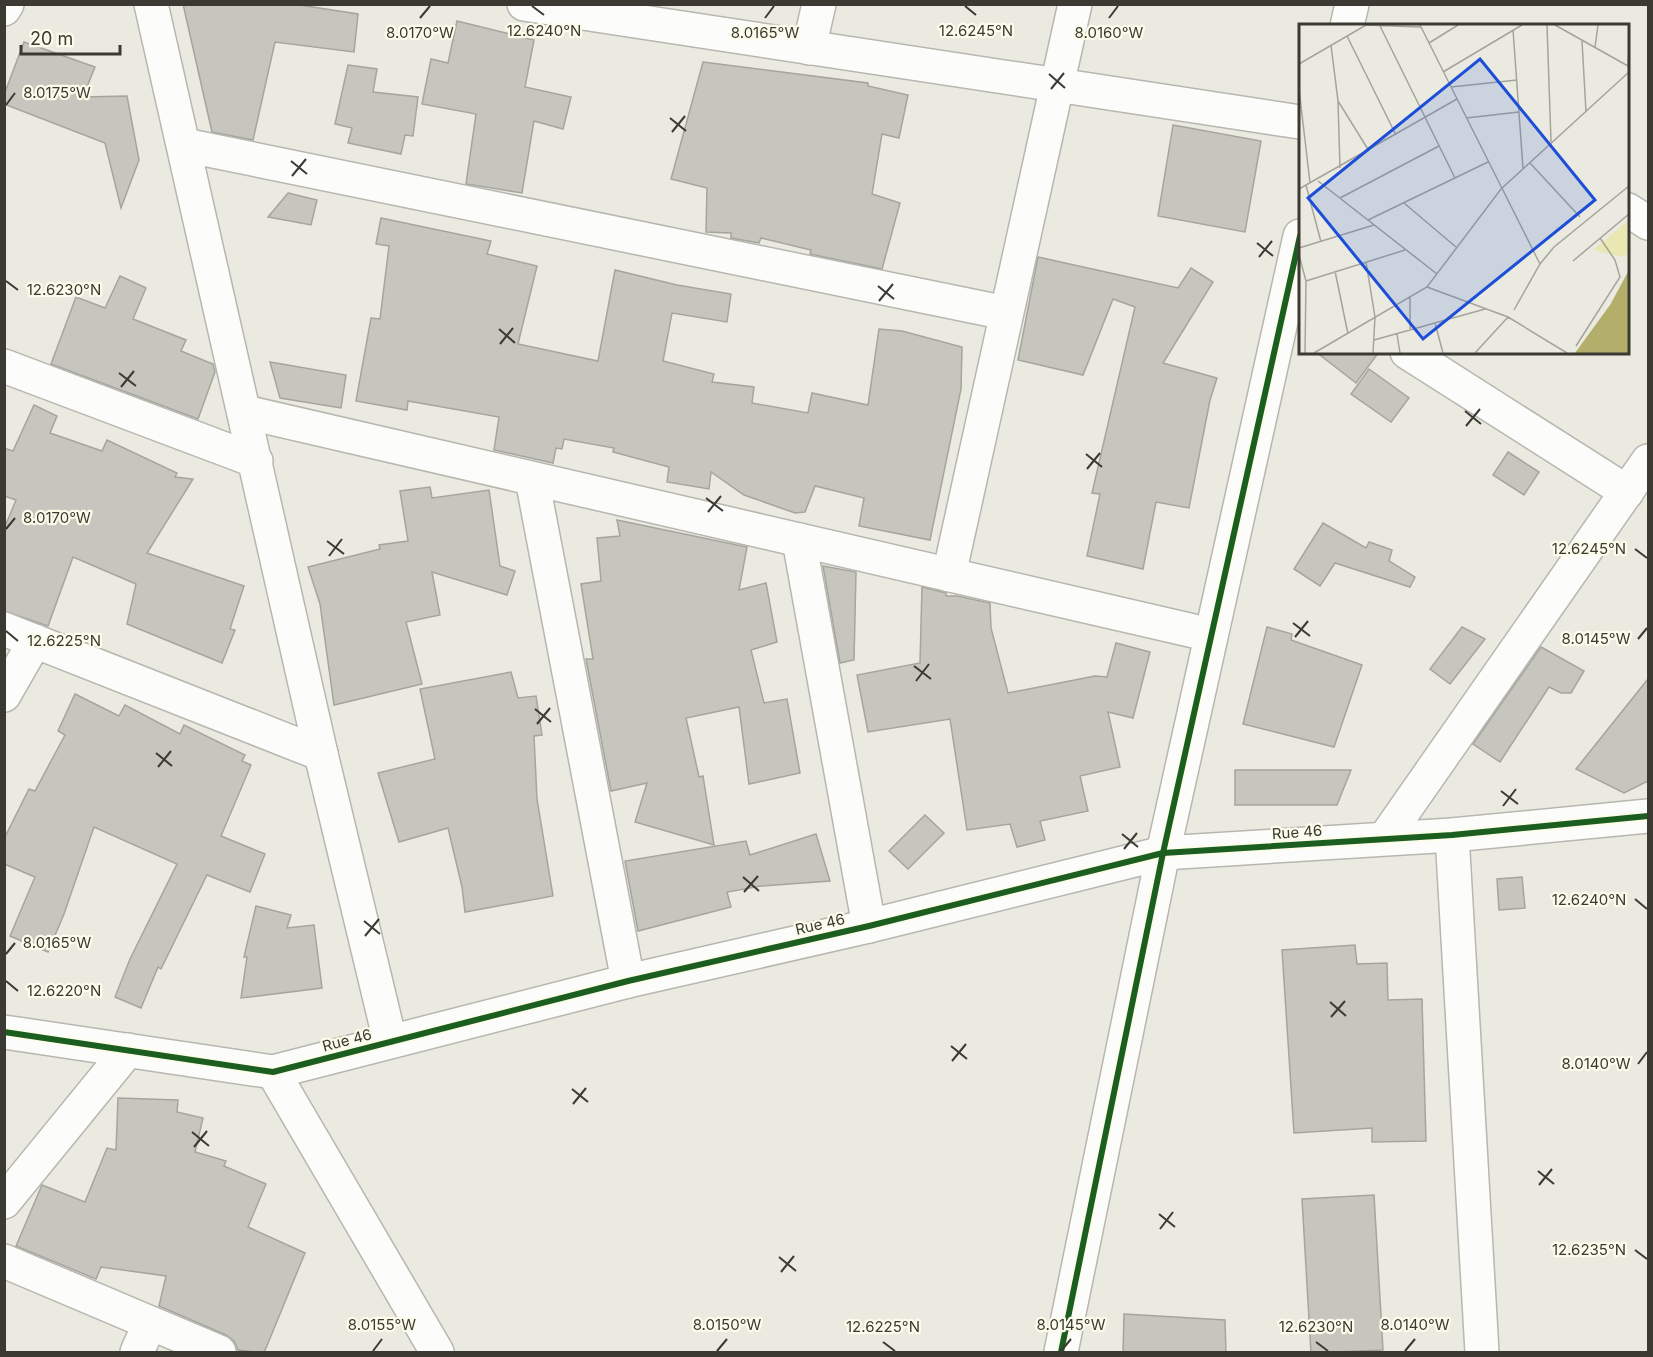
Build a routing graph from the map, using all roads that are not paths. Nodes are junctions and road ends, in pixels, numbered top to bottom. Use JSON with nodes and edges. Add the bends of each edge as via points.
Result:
{"nodes":[{"id":1,"x":7,"y":4,"type":"edge"},
{"id":2,"x":151,"y":4,"type":"edge"},
{"id":3,"x":524,"y":4,"type":"edge"},
{"id":4,"x":819,"y":4,"type":"edge"},
{"id":5,"x":1075,"y":4,"type":"edge"},
{"id":6,"x":1352,"y":4,"type":"edge"},
{"id":7,"x":4,"y":9,"type":"edge"},
{"id":8,"x":578,"y":9,"type":"edge"},
{"id":9,"x":1347,"y":24,"type":"edge"},
{"id":10,"x":809,"y":48,"type":"junction"},
{"id":11,"x":1057,"y":85,"type":"junction"},
{"id":12,"x":1299,"y":122,"type":"edge"},
{"id":13,"x":184,"y":145,"type":"junction"},
{"id":14,"x":1629,"y":211,"type":"edge"},
{"id":15,"x":1648,"y":223,"type":"edge"},
{"id":16,"x":1299,"y":248,"type":"edge"},
{"id":17,"x":1296,"y":282,"type":"edge"},
{"id":18,"x":1006,"y":314,"type":"junction"},
{"id":19,"x":1410,"y":354,"type":"edge"},
{"id":20,"x":4,"y":366,"type":"edge"},
{"id":21,"x":245,"y":412,"type":"junction"},
{"id":22,"x":256,"y":461,"type":"junction"},
{"id":23,"x":1648,"y":461,"type":"edge"},
{"id":24,"x":532,"y":478,"type":"junction"},
{"id":25,"x":1627,"y":492,"type":"junction"},
{"id":26,"x":799,"y":540,"type":"junction"},
{"id":27,"x":949,"y":575,"type":"junction"},
{"id":28,"x":4,"y":628,"type":"edge"},
{"id":29,"x":1211,"y":635,"type":"junction"},
{"id":30,"x":35,"y":641,"type":"junction"},
{"id":31,"x":4,"y":694,"type":"edge"},
{"id":32,"x":321,"y":754,"type":"junction"},
{"id":33,"x":1648,"y":816,"type":"edge"},
{"id":34,"x":1452,"y":835,"type":"junction"},
{"id":35,"x":1385,"y":838,"type":"junction"},
{"id":36,"x":1163,"y":853,"type":"junction"},
{"id":37,"x":869,"y":926,"type":"junction"},
{"id":38,"x":628,"y":981,"type":"junction"},
{"id":39,"x":4,"y":1032,"type":"edge"},
{"id":40,"x":390,"y":1041,"type":"junction"},
{"id":41,"x":128,"y":1050,"type":"junction"},
{"id":42,"x":273,"y":1072,"type":"junction"},
{"id":43,"x":4,"y":1202,"type":"edge"},
{"id":44,"x":4,"y":1261,"type":"edge"},
{"id":45,"x":143,"y":1338,"type":"edge"},
{"id":46,"x":219,"y":1353,"type":"edge"},
{"id":47,"x":437,"y":1353,"type":"edge"},
{"id":48,"x":1061,"y":1353,"type":"edge"},
{"id":49,"x":1482,"y":1353,"type":"edge"}],
"edges":[{"from":1,"to":7,"type":"street"},
{"from":2,"to":13,"type":"street"},
{"from":3,"to":8,"type":"street"},
{"from":4,"to":10,"type":"street"},
{"from":5,"to":11,"type":"street"},
{"from":6,"to":9,"type":"street"},
{"from":8,"to":10,"type":"street"},
{"from":10,"to":11,"type":"street"},
{"from":11,"to":12,"type":"street"},
{"from":11,"to":18,"type":"street"},
{"from":13,"to":18,"type":"street"},
{"from":13,"to":21,"type":"street"},
{"from":14,"to":15,"type":"street"},
{"from":16,"to":17,"type":"street"},
{"from":17,"to":29,"type":"street"},
{"from":18,"to":27,"type":"street"},
{"from":19,"to":25,"type":"street"},
{"from":20,"to":22,"type":"street"},
{"from":21,"to":22,"type":"street"},
{"from":21,"to":24,"type":"street"},
{"from":22,"to":32,"type":"street"},
{"from":23,"to":25,"type":"street"},
{"from":24,"to":26,"type":"street"},
{"from":24,"to":38,"type":"street"},
{"from":25,"to":35,"type":"street"},
{"from":26,"to":27,"type":"street"},
{"from":26,"to":37,"type":"street"},
{"from":27,"to":29,"type":"street"},
{"from":28,"to":30,"type":"street"},
{"from":29,"to":36,"type":"street"},
{"from":30,"to":31,"type":"street"},
{"from":30,"to":32,"type":"street"},
{"from":32,"to":40,"type":"street"},
{"from":33,"to":34,"type":"street","name":"Rue 46"},
{"from":34,"to":35,"type":"street","name":"Rue 46"},
{"from":34,"to":49,"type":"street"},
{"from":35,"to":36,"type":"street","name":"Rue 46"},
{"from":36,"to":37,"type":"street","name":"Rue 46"},
{"from":36,"to":48,"type":"street"},
{"from":37,"to":38,"type":"street","name":"Rue 46"},
{"from":38,"to":40,"type":"street","name":"Rue 46"},
{"from":39,"to":41,"type":"street","name":"Rue 46"},
{"from":40,"to":42,"type":"street","name":"Rue 46"},
{"from":41,"to":42,"type":"street","name":"Rue 46"},
{"from":41,"to":43,"type":"street"},
{"from":42,"to":47,"type":"street"},
{"from":44,"to":45,"type":"street"},
{"from":45,"to":46,"type":"street"}]}
